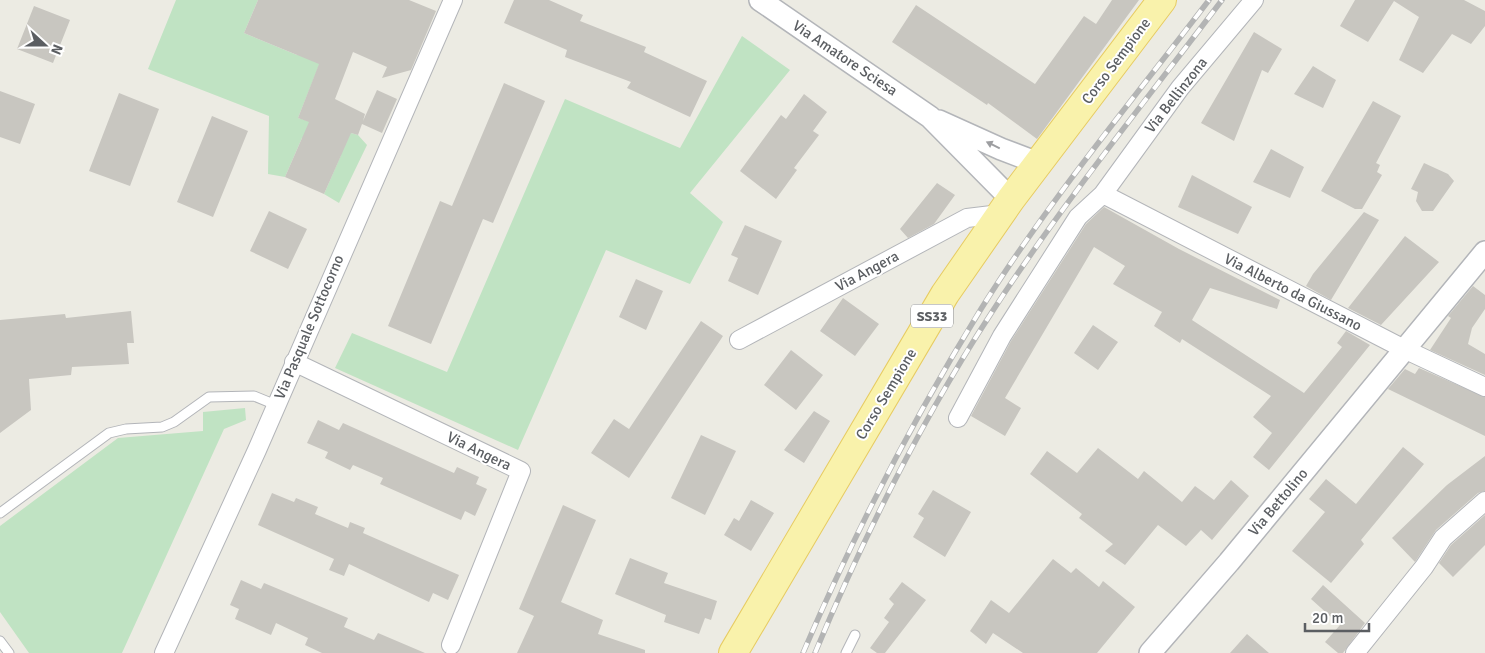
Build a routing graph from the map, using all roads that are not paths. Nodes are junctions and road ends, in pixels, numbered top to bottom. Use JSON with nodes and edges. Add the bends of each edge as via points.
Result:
{"nodes":[{"id":1,"x":453,"y":0,"type":"edge"},
{"id":2,"x":760,"y":0,"type":"edge"},
{"id":3,"x":1162,"y":0,"type":"edge"},
{"id":4,"x":1254,"y":0,"type":"edge"},
{"id":5,"x":930,"y":117,"type":"junction"},
{"id":6,"x":1038,"y":163,"type":"junction"},
{"id":7,"x":1103,"y":194,"type":"junction"},
{"id":8,"x":1005,"y":207,"type":"junction"},
{"id":9,"x":1485,"y":252,"type":"edge"},
{"id":10,"x":739,"y":340,"type":"dead end"},
{"id":11,"x":1404,"y":349,"type":"junction"},
{"id":12,"x":294,"y":362,"type":"junction"},
{"id":13,"x":1485,"y":387,"type":"edge"},
{"id":14,"x":276,"y":405,"type":"junction"},
{"id":15,"x":958,"y":418,"type":"dead end"},
{"id":16,"x":1485,"y":501,"type":"edge"},
{"id":17,"x":0,"y":513,"type":"edge"},
{"id":18,"x":855,"y":635,"type":"dead end"},
{"id":19,"x":0,"y":641,"type":"edge"},
{"id":20,"x":451,"y":645,"type":"dead end"},
{"id":21,"x":5,"y":652,"type":"edge"},
{"id":22,"x":164,"y":653,"type":"edge"},
{"id":23,"x":733,"y":653,"type":"edge"},
{"id":24,"x":846,"y":653,"type":"edge"},
{"id":25,"x":1150,"y":653,"type":"edge"},
{"id":26,"x":1355,"y":653,"type":"edge"}],
"edges":[{"from":1,"to":12,"type":"street","name":"Via Pasquale Sottocorno"},
{"from":2,"to":5,"type":"street","name":"Via Amatore Sciesa"},
{"from":3,"to":6,"type":"main road","name":"Corso Sempione","number":"SS33"},
{"from":4,"to":7,"type":"street","name":"Via Bellinzona","via":[[1180,88]]},
{"from":6,"to":5,"type":"street","name":"Via Amatore Sciesa","one_way":true},
{"from":5,"to":8,"type":"street","name":"Via Amatore Sciesa"},
{"from":6,"to":8,"type":"main road","name":"Corso Sempione","number":"SS33"},
{"from":7,"to":11,"type":"street","name":"Via Alberto da Giussano"},
{"from":7,"to":15,"type":"street","name":"Via Bellinzona","via":[[1078,217],[1002,336]]},
{"from":8,"to":10,"type":"street","name":"Via Angera","via":[[967,218]]},
{"from":8,"to":23,"type":"main road","name":"Corso Sempione","number":"SS33","via":[[944,294]]},
{"from":9,"to":11,"type":"street","name":"Via Bettolino"},
{"from":11,"to":13,"type":"street","name":"Via Alberto da Giussano"},
{"from":11,"to":25,"type":"street","name":"Via Bettolino"},
{"from":12,"to":14,"type":"street","name":"Via Pasquale Sottocorno"},
{"from":12,"to":20,"type":"street","name":"Via Angera","via":[[521,471]]},
{"from":14,"to":17,"type":"lane","via":[[254,396],[209,397],[162,427],[109,433]]},
{"from":14,"to":22,"type":"street","name":"Via Pasquale Sottocorno"},
{"from":16,"to":26,"type":"street","via":[[1443,538],[1424,567]]},
{"from":18,"to":24,"type":"lane"},
{"from":19,"to":21,"type":"lane"}]}
